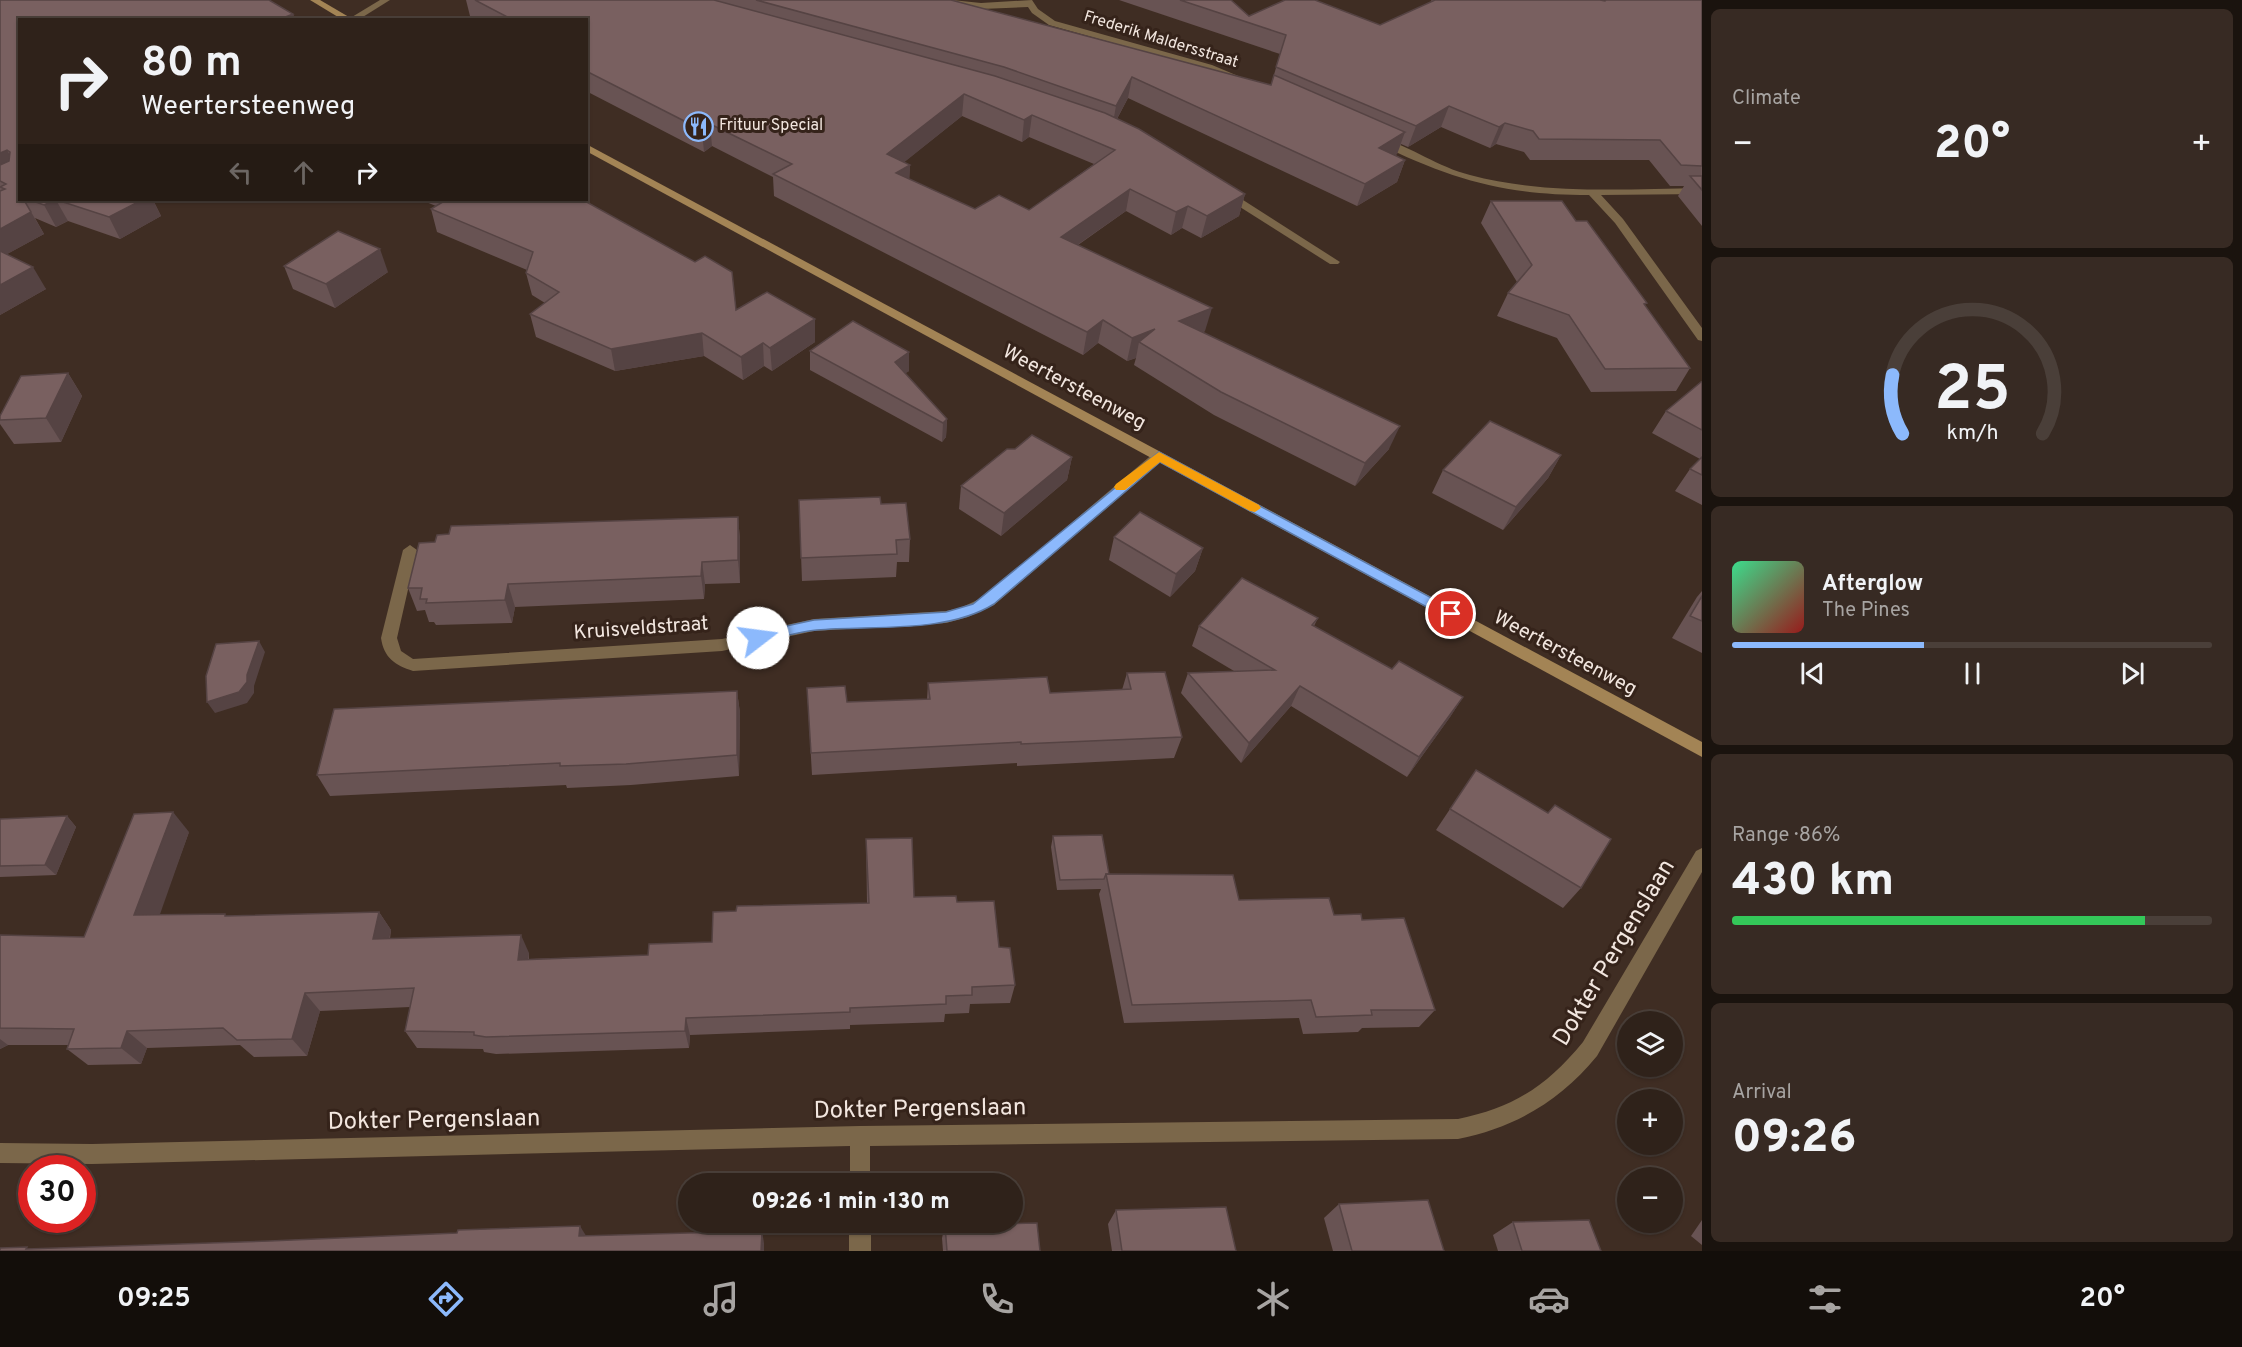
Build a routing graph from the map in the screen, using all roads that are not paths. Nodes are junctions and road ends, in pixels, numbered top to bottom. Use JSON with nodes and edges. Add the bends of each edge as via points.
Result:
{"nodes":[{"id":1,"x":314,"y":0,"type":"edge"},
{"id":2,"x":386,"y":0,"type":"edge"},
{"id":3,"x":956,"y":0,"type":"edge"},
{"id":4,"x":1029,"y":2,"type":"edge"},
{"id":5,"x":346,"y":18,"type":"edge"},
{"id":6,"x":354,"y":18,"type":"edge"},
{"id":7,"x":1249,"y":83,"type":"edge"},
{"id":8,"x":1370,"y":136,"type":"edge"},
{"id":9,"x":588,"y":148,"type":"edge"},
{"id":10,"x":1213,"y":186,"type":"edge"},
{"id":11,"x":1702,"y":191,"type":"edge"},
{"id":12,"x":1592,"y":192,"type":"junction"},
{"id":13,"x":1334,"y":262,"type":"dead end"},
{"id":14,"x":1702,"y":337,"type":"edge"},
{"id":15,"x":1159,"y":456,"type":"junction"},
{"id":16,"x":410,"y":550,"type":"dead end"},
{"id":17,"x":1702,"y":750,"type":"edge"},
{"id":18,"x":1702,"y":856,"type":"edge"},
{"id":19,"x":860,"y":1136,"type":"junction"},
{"id":20,"x":0,"y":1154,"type":"edge"},
{"id":21,"x":860,"y":1173,"type":"edge"},
{"id":22,"x":860,"y":1233,"type":"edge"},
{"id":23,"x":860,"y":1251,"type":"edge"}],
"edges":[{"from":1,"to":5,"type":"main road"},
{"from":2,"to":6,"type":"street"},
{"from":3,"to":4,"type":"street","name":"Frederik Maldersstraat","via":[[981,6]]},
{"from":4,"to":7,"type":"street","name":"Frederik Maldersstraat","via":[[1052,23],[1209,67]]},
{"from":8,"to":12,"type":"street","via":[[1463,177],[1512,188]]},
{"from":9,"to":15,"type":"main road","name":"Weertersteenweg"},
{"from":10,"to":13,"type":"street"},
{"from":11,"to":12,"type":"street"},
{"from":12,"to":14,"type":"street","via":[[1618,221]]},
{"from":15,"to":16,"type":"street","name":"Kruisveldstraat","via":[[989,601],[946,617],[814,625],[722,645],[413,665],[395,656],[389,638]]},
{"from":15,"to":17,"type":"main road","name":"Weertersteenweg"},
{"from":18,"to":19,"type":"street","name":"Dokter Pergenslaan","via":[[1575,1070],[1533,1104],[1484,1125],[1458,1129]]},
{"from":19,"to":20,"type":"street","name":"Dokter Pergenslaan"},
{"from":19,"to":21,"type":"street"},
{"from":22,"to":23,"type":"street"}]}
